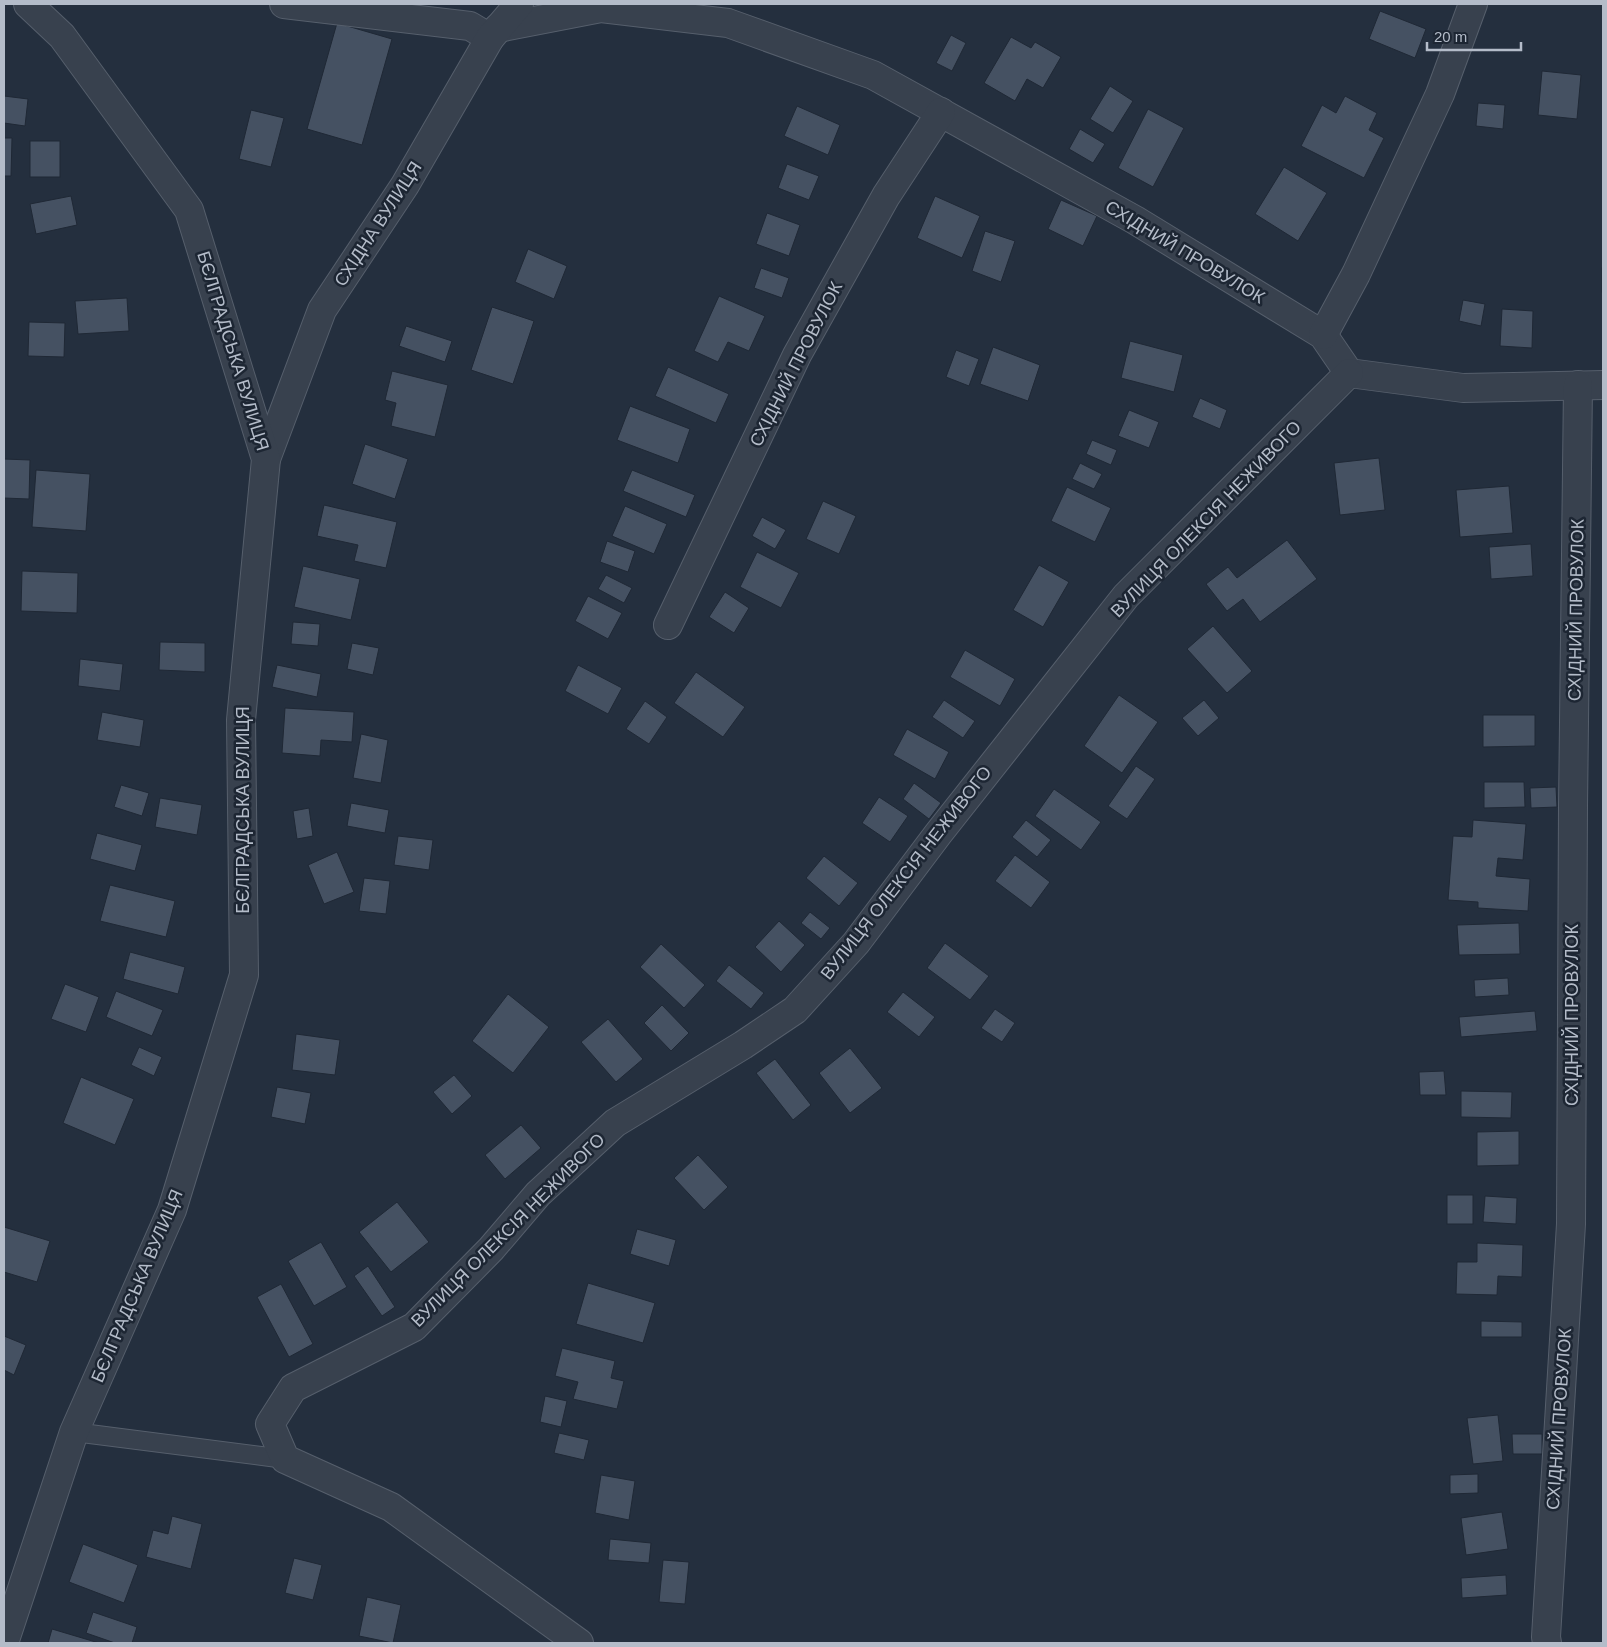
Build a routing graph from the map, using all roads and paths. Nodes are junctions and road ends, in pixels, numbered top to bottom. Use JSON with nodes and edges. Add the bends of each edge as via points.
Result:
{"nodes":[{"id":1,"x":28,"y":4,"type":"edge"},
{"id":2,"x":284,"y":4,"type":"edge"},
{"id":3,"x":519,"y":4,"type":"edge"},
{"id":4,"x":707,"y":4,"type":"edge"},
{"id":5,"x":1473,"y":4,"type":"edge"},
{"id":6,"x":728,"y":22,"type":"junction"},
{"id":7,"x":494,"y":33,"type":"junction"},
{"id":8,"x":941,"y":112,"type":"junction"},
{"id":9,"x":1323,"y":335,"type":"junction"},
{"id":10,"x":1349,"y":373,"type":"junction"},
{"id":11,"x":1590,"y":385,"type":"edge"},
{"id":12,"x":266,"y":459,"type":"junction"},
{"id":13,"x":668,"y":625,"type":"dead end"},
{"id":14,"x":74,"y":1432,"type":"junction"},
{"id":15,"x":285,"y":1459,"type":"junction"},
{"id":16,"x":4,"y":1643,"type":"edge"},
{"id":17,"x":579,"y":1643,"type":"edge"},
{"id":18,"x":1547,"y":1643,"type":"edge"}],
"edges":[{"from":1,"to":12,"type":"street","name":"БЄЛГРАДСЬКА ВУЛИЦЯ","via":[[62,36],[189,210]]},
{"from":2,"to":7,"type":"street","via":[[470,26]]},
{"from":3,"to":7,"type":"street","name":"СХІДНА ВУЛИЦЯ"},
{"from":4,"to":6,"type":"street"},
{"from":5,"to":9,"type":"street","via":[[1440,94],[1356,274]]},
{"from":6,"to":7,"type":"street","name":"СХІДНИЙ ПРОВУЛОК","via":[[601,8]]},
{"from":6,"to":8,"type":"street","name":"СХІДНИЙ ПРОВУЛОК","via":[[873,75]]},
{"from":7,"to":12,"type":"street","name":"СХІДНА ВУЛИЦЯ","via":[[405,185],[322,310]]},
{"from":8,"to":9,"type":"street","name":"СХІДНИЙ ПРОВУЛОК","via":[[1135,220]]},
{"from":8,"to":13,"type":"street","name":"СХІДНИЙ ПРОВУЛОК","via":[[886,196],[797,354]]},
{"from":9,"to":10,"type":"street","name":"СХІДНИЙ ПРОВУЛОК"},
{"from":10,"to":11,"type":"street","name":"СХІДНИЙ ПРОВУЛОК","via":[[1463,388]]},
{"from":10,"to":15,"type":"street","name":"ВУЛИЦЯ ОЛЕКСІЯ НЕЖИВОГО","via":[[1126,596],[856,943],[795,1010],[615,1123],[538,1194],[491,1249],[414,1327],[293,1388],[270,1424]]},
{"from":11,"to":18,"type":"street","name":"СХІДНИЙ ПРОВУЛОК","via":[[1573,816],[1571,1224]]},
{"from":12,"to":14,"type":"street","name":"БЄЛГРАДСЬКА ВУЛИЦЯ","via":[[241,720],[244,975],[172,1210]]},
{"from":14,"to":15,"type":"lane"},
{"from":14,"to":16,"type":"street","name":"БЄЛГРАДСЬКА ВУЛИЦЯ"},
{"from":15,"to":17,"type":"street","via":[[391,1508]]}]}
